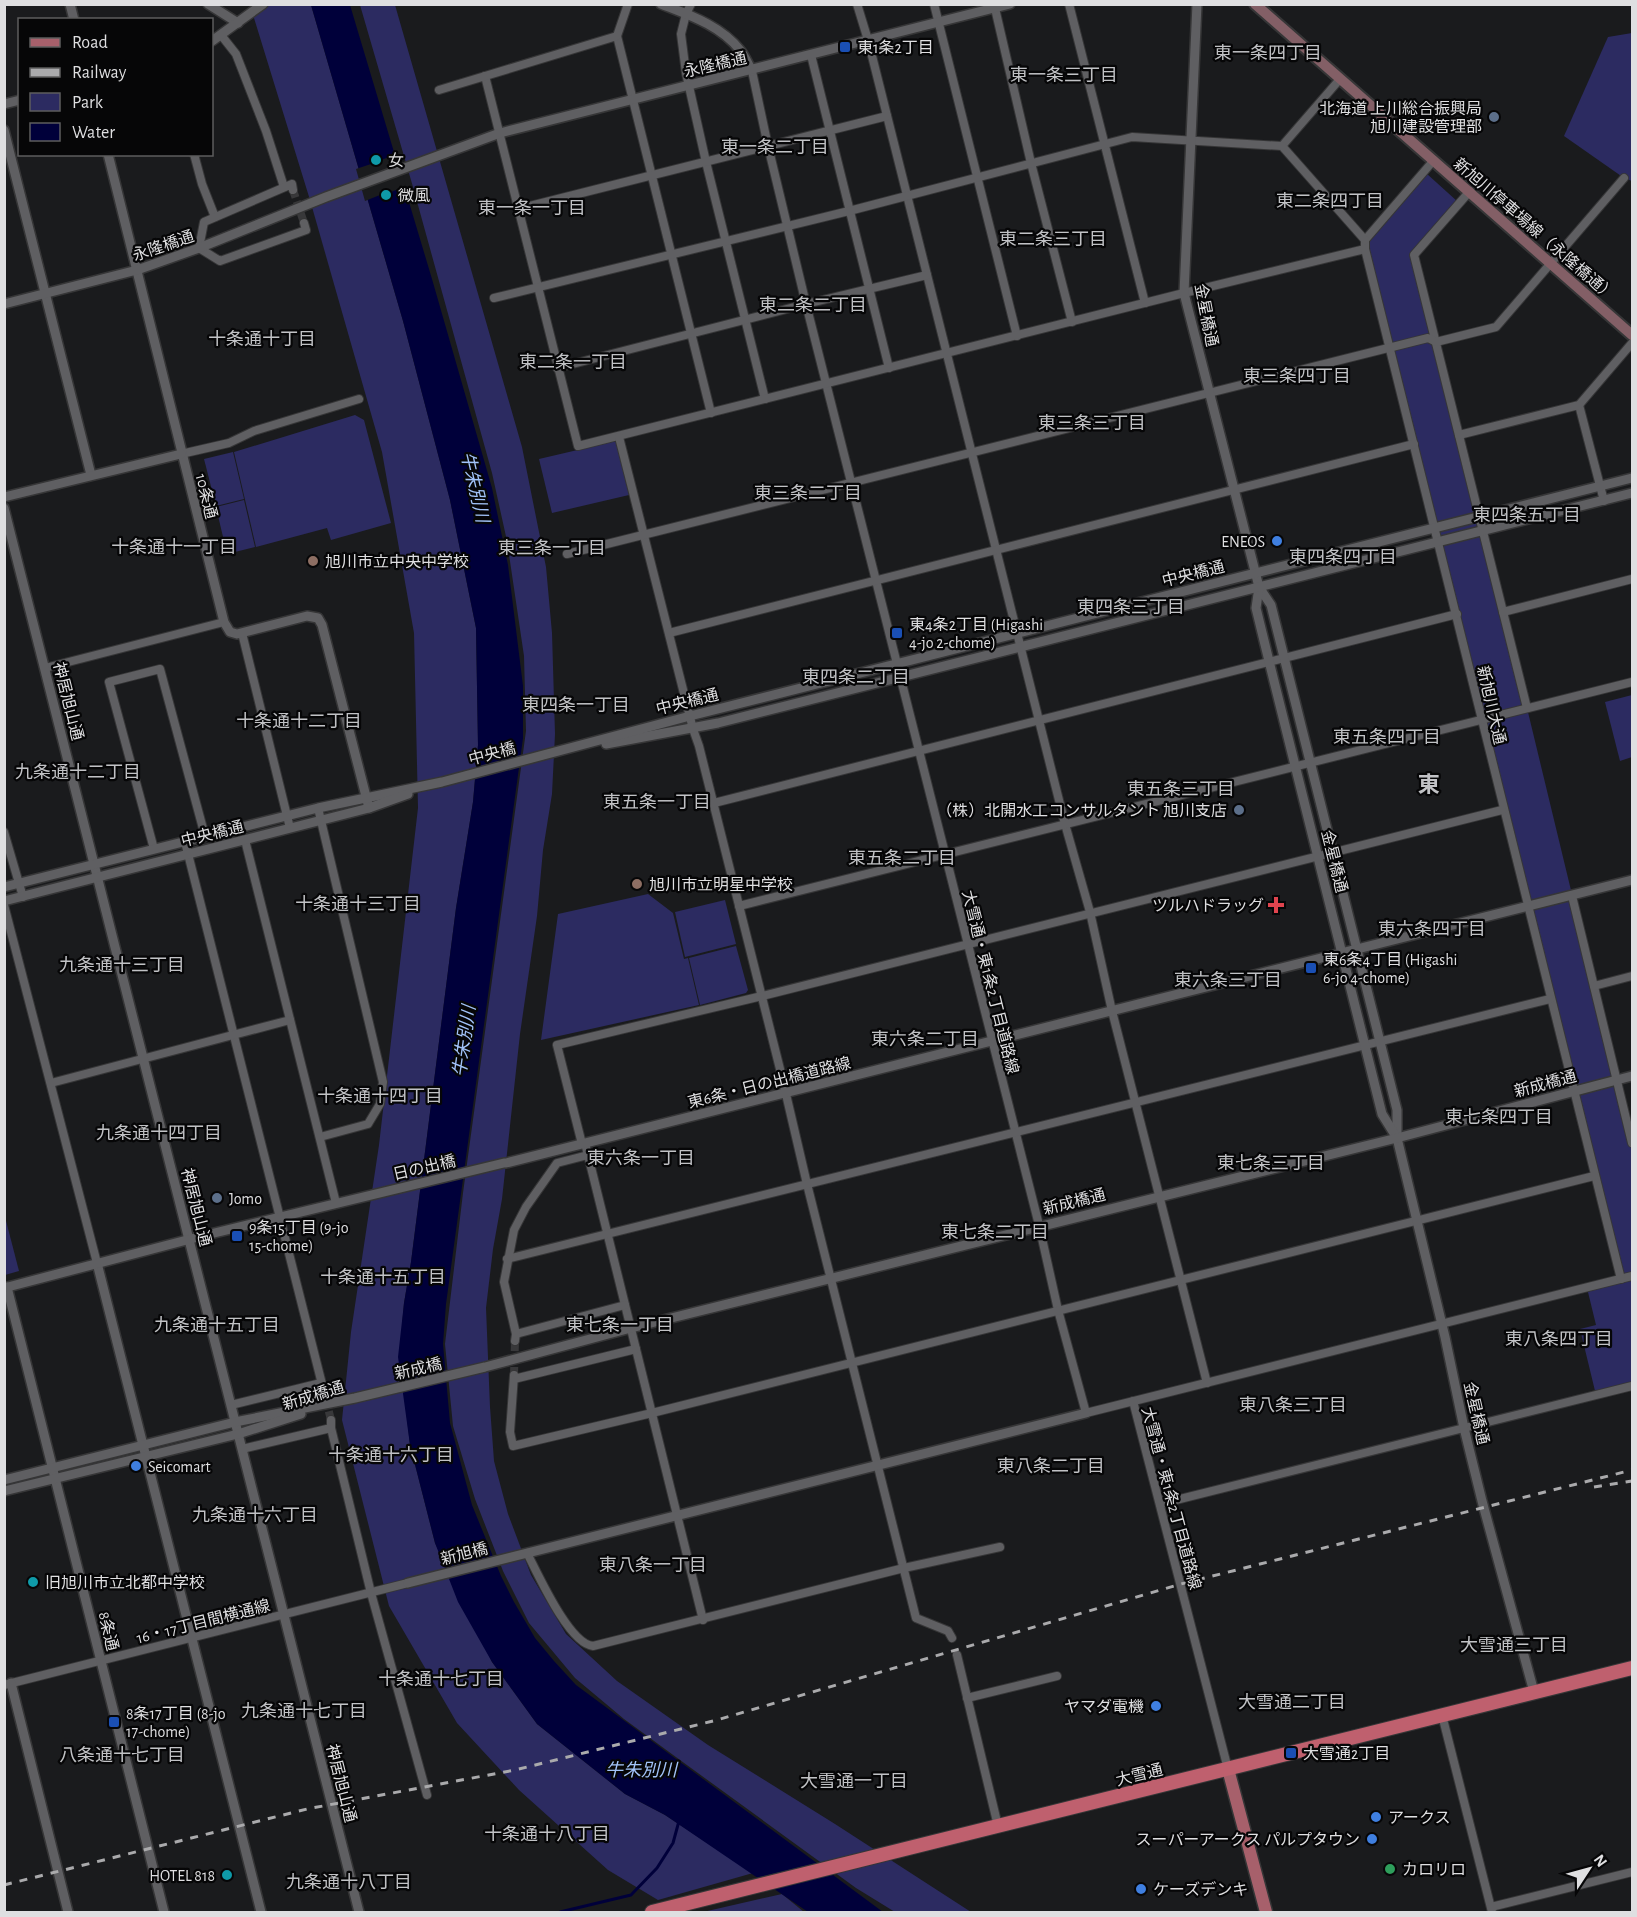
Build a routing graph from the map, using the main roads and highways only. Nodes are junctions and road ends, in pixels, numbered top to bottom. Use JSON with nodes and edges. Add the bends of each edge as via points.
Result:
{"nodes":[{"id":1,"x":1255,"y":4,"type":"edge"},
{"id":2,"x":1632,"y":335,"type":"edge"},
{"id":3,"x":1632,"y":1668,"type":"edge"},
{"id":4,"x":1228,"y":1769,"type":"junction"},
{"id":5,"x":652,"y":1912,"type":"edge"},
{"id":6,"x":1266,"y":1912,"type":"edge"}],
"edges":[{"from":1,"to":2,"type":"main road","name":"新旭川停車場線（永隆橋通）"},
{"from":3,"to":4,"type":"highway","name":"大雪通"},
{"from":4,"to":5,"type":"highway","name":"大雪通"},
{"from":4,"to":6,"type":"main road"}]}
